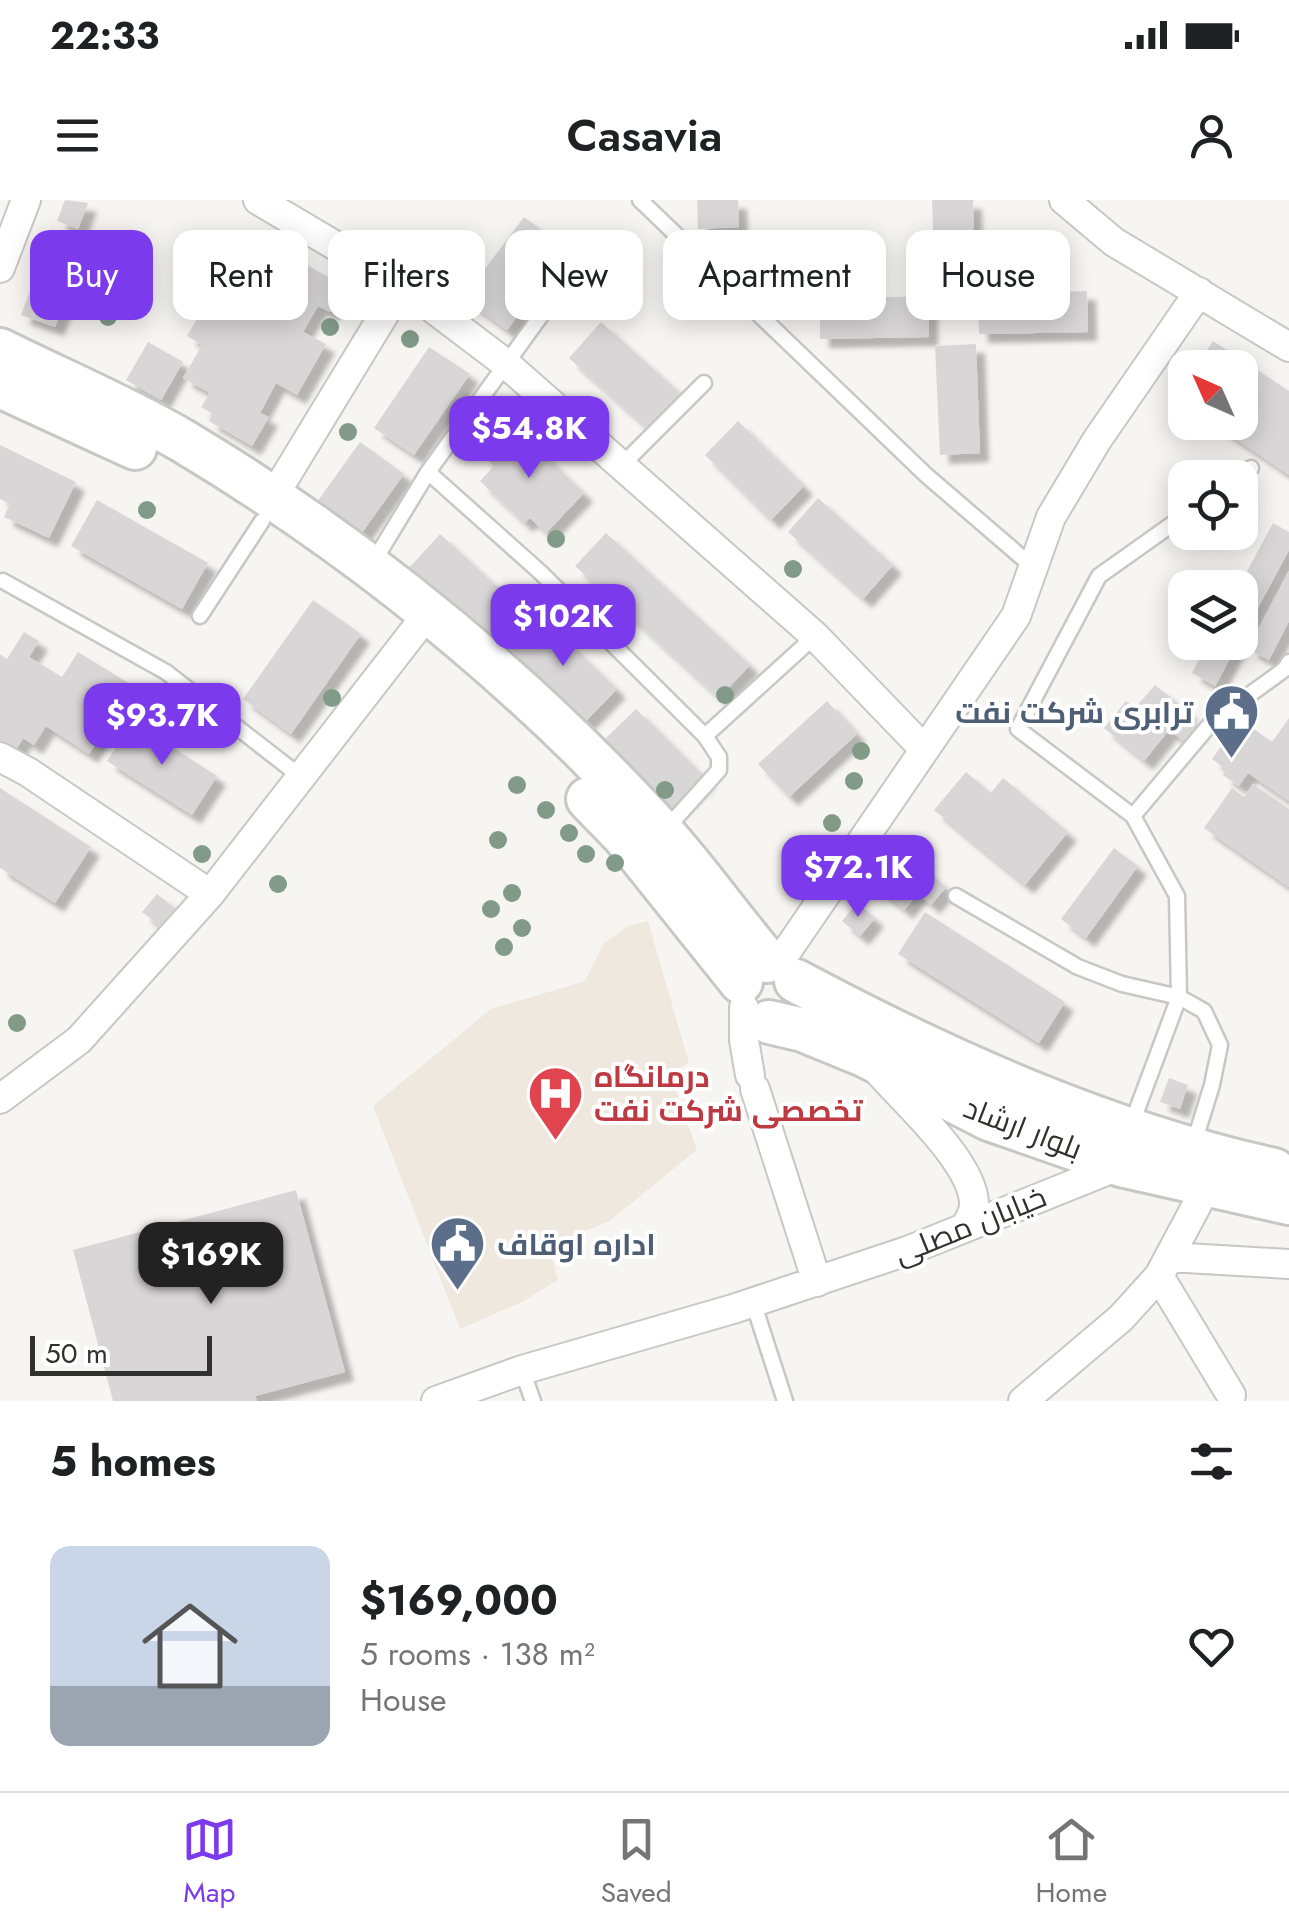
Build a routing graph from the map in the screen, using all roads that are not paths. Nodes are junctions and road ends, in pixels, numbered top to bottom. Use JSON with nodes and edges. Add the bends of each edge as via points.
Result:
{"nodes":[{"id":1,"x":26,"y":200,"type":"edge"},
{"id":2,"x":258,"y":200,"type":"edge"},
{"id":3,"x":640,"y":200,"type":"edge"},
{"id":4,"x":1064,"y":200,"type":"edge"},
{"id":5,"x":328,"y":241,"type":"edge"},
{"id":6,"x":0,"y":268,"type":"edge"},
{"id":7,"x":1199,"y":292,"type":"junction"},
{"id":8,"x":381,"y":320,"type":"edge"},
{"id":9,"x":449,"y":320,"type":"edge"},
{"id":10,"x":536,"y":320,"type":"edge"},
{"id":11,"x":1289,"y":347,"type":"edge"},
{"id":12,"x":0,"y":350,"type":"edge"},
{"id":13,"x":505,"y":362,"type":"junction"},
{"id":14,"x":704,"y":384,"type":"dead end"},
{"id":15,"x":0,"y":386,"type":"edge"},
{"id":16,"x":623,"y":464,"type":"junction"},
{"id":17,"x":428,"y":472,"type":"junction"},
{"id":18,"x":267,"y":509,"type":"junction"},
{"id":19,"x":1168,"y":527,"type":"edge"},
{"id":20,"x":371,"y":566,"type":"junction"},
{"id":21,"x":1033,"y":568,"type":"junction"},
{"id":22,"x":2,"y":581,"type":"dead end"},
{"id":23,"x":200,"y":616,"type":"dead end"},
{"id":24,"x":421,"y":620,"type":"junction"},
{"id":25,"x":815,"y":636,"type":"junction"},
{"id":26,"x":1288,"y":668,"type":"edge"},
{"id":27,"x":705,"y":736,"type":"junction"},
{"id":28,"x":923,"y":748,"type":"junction"},
{"id":29,"x":0,"y":757,"type":"edge"},
{"id":30,"x":301,"y":778,"type":"junction"},
{"id":31,"x":1133,"y":816,"type":"junction"},
{"id":32,"x":663,"y":833,"type":"junction"},
{"id":33,"x":210,"y":894,"type":"junction"},
{"id":34,"x":956,"y":896,"type":"dead end"},
{"id":35,"x":766,"y":986,"type":"junction"},
{"id":36,"x":1178,"y":997,"type":"junction"},
{"id":37,"x":864,"y":1055,"type":"junction"},
{"id":38,"x":0,"y":1099,"type":"edge"},
{"id":39,"x":1163,"y":1157,"type":"junction"},
{"id":40,"x":1289,"y":1174,"type":"edge"},
{"id":41,"x":1289,"y":1203,"type":"edge"},
{"id":42,"x":965,"y":1227,"type":"junction"},
{"id":43,"x":1289,"y":1264,"type":"edge"},
{"id":44,"x":1164,"y":1266,"type":"junction"},
{"id":45,"x":817,"y":1282,"type":"junction"},
{"id":46,"x":753,"y":1302,"type":"junction"},
{"id":47,"x":522,"y":1370,"type":"junction"},
{"id":48,"x":1231,"y":1395,"type":"dead end"},
{"id":49,"x":436,"y":1401,"type":"edge"},
{"id":50,"x":532,"y":1401,"type":"edge"},
{"id":51,"x":785,"y":1401,"type":"edge"},
{"id":52,"x":1023,"y":1401,"type":"edge"}],
"edges":[{"from":1,"to":6,"type":"street"},
{"from":2,"to":5,"type":"street"},
{"from":3,"to":21,"type":"lane","via":[[926,475]]},
{"from":4,"to":7,"type":"street","via":[[1114,242]]},
{"from":7,"to":11,"type":"street"},
{"from":7,"to":21,"type":"street","via":[[1097,440],[1052,517]]},
{"from":8,"to":18,"type":"street"},
{"from":9,"to":13,"type":"street"},
{"from":10,"to":13,"type":"lane"},
{"from":12,"to":18,"type":"main road","via":[[178,438]]},
{"from":13,"to":16,"type":"street"},
{"from":13,"to":17,"type":"lane"},
{"from":14,"to":16,"type":"lane"},
{"from":15,"to":18,"type":"main road"},
{"from":16,"to":25,"type":"street"},
{"from":17,"to":20,"type":"lane"},
{"from":17,"to":27,"type":"lane"},
{"from":18,"to":20,"type":"main road"},
{"from":18,"to":23,"type":"lane"},
{"from":18,"to":24,"type":"main road"},
{"from":19,"to":31,"type":"lane","via":[[1099,576],[1018,729]]},
{"from":20,"to":24,"type":"main road"},
{"from":21,"to":28,"type":"street","via":[[1016,616]]},
{"from":22,"to":30,"type":"lane","via":[[166,672]]},
{"from":24,"to":30,"type":"street"},
{"from":24,"to":32,"type":"main road","via":[[520,693]]},
{"from":24,"to":35,"type":"main road"},
{"from":25,"to":27,"type":"lane"},
{"from":25,"to":28,"type":"street"},
{"from":26,"to":31,"type":"lane","via":[[1212,722]]},
{"from":27,"to":32,"type":"lane","via":[[720,757],[720,770]]},
{"from":28,"to":35,"type":"street"},
{"from":29,"to":33,"type":"street"},
{"from":30,"to":33,"type":"street"},
{"from":31,"to":36,"type":"lane","via":[[1177,896]]},
{"from":32,"to":35,"type":"main road"},
{"from":33,"to":38,"type":"street","via":[[79,1040]]},
{"from":34,"to":36,"type":"lane","via":[[1078,967]]},
{"from":35,"to":37,"type":"main road","name":"بلوار ارشاد","via":[[803,1030]]},
{"from":35,"to":39,"type":"main road","name":"بلوار ارشاد","via":[[955,1060]]},
{"from":35,"to":45,"type":"street","via":[[744,1040]]},
{"from":36,"to":39,"type":"lane"},
{"from":36,"to":39,"type":"lane","via":[[1204,1011],[1220,1045],[1212,1085]]},
{"from":37,"to":39,"type":"main road","name":"بلوار ارشاد","via":[[989,1119]]},
{"from":37,"to":42,"type":"street","via":[[954,1156],[971,1187],[974,1208]]},
{"from":39,"to":40,"type":"main road","name":"بلوار ارشاد"},
{"from":39,"to":41,"type":"main road","name":"بلوار ارشاد"},
{"from":39,"to":42,"type":"street","name":"خیابان مصلی"},
{"from":39,"to":44,"type":"street"},
{"from":42,"to":45,"type":"street","name":"خیابان مصلی"},
{"from":43,"to":44,"type":"street"},
{"from":44,"to":48,"type":"street"},
{"from":44,"to":52,"type":"street","via":[[1122,1318]]},
{"from":45,"to":46,"type":"street","name":"خیابان مصلی"},
{"from":46,"to":47,"type":"street","name":"خیابان مصلی"},
{"from":46,"to":51,"type":"lane"},
{"from":47,"to":49,"type":"street","name":"خیابان مصلی"},
{"from":47,"to":50,"type":"lane"}]}
